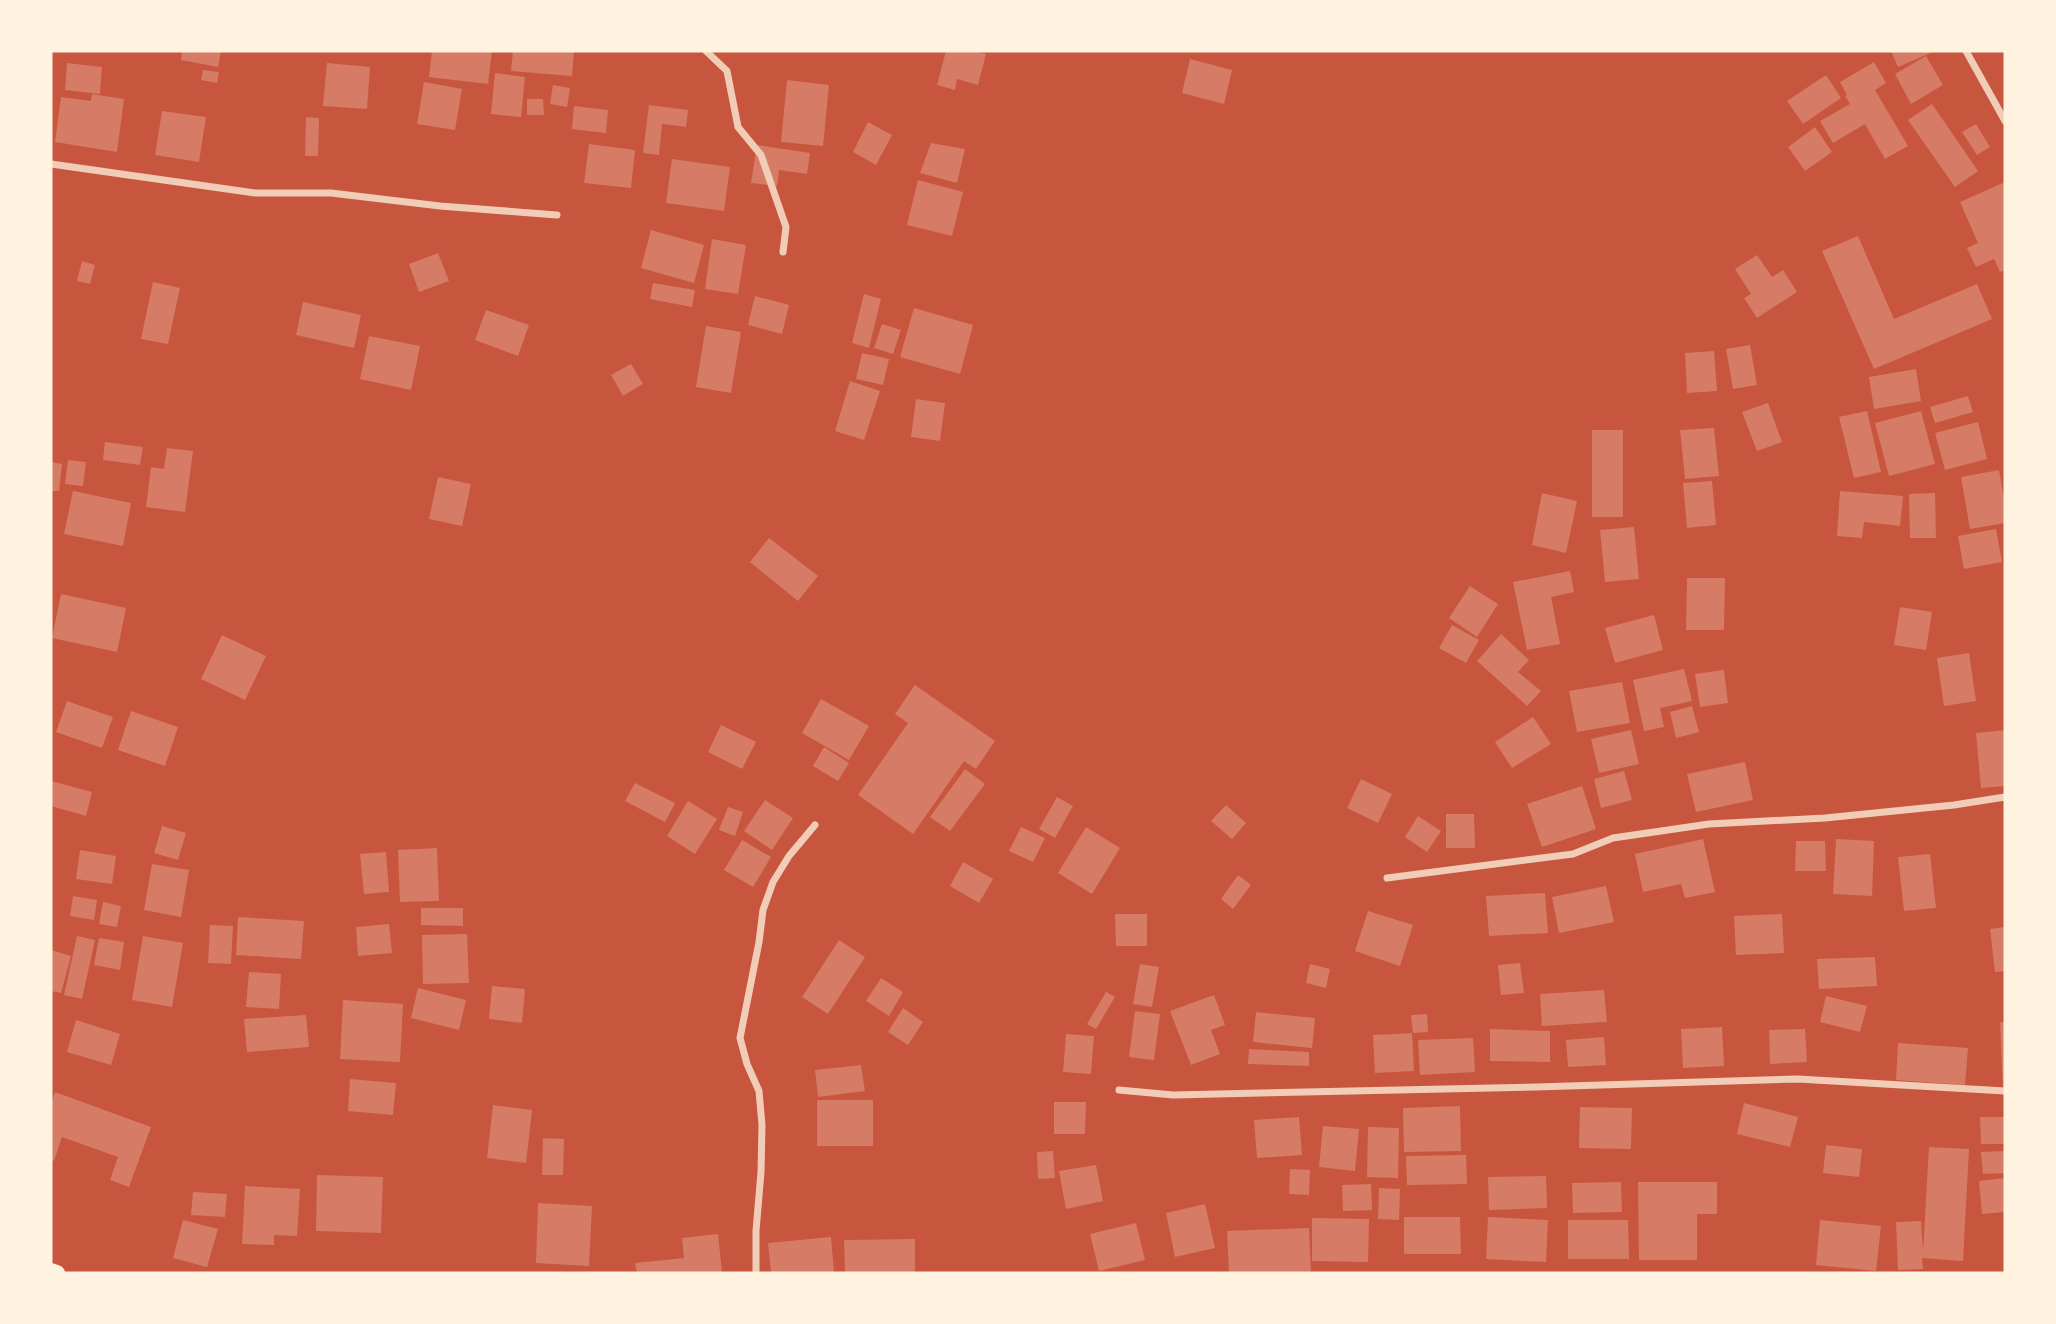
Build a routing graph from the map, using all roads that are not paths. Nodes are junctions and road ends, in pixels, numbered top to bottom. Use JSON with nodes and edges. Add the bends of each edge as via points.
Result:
{"nodes":[{"id":1,"x":706,"y":51,"type":"edge"},
{"id":2,"x":1966,"y":51,"type":"edge"},
{"id":3,"x":2005,"y":121,"type":"edge"},
{"id":4,"x":51,"y":164,"type":"edge"},
{"id":5,"x":557,"y":215,"type":"dead end"},
{"id":6,"x":783,"y":252,"type":"dead end"},
{"id":7,"x":2005,"y":797,"type":"edge"},
{"id":8,"x":815,"y":825,"type":"dead end"},
{"id":9,"x":1387,"y":878,"type":"dead end"},
{"id":10,"x":1119,"y":1090,"type":"dead end"},
{"id":11,"x":2005,"y":1091,"type":"edge"},
{"id":12,"x":51,"y":1271,"type":"edge"},
{"id":13,"x":57,"y":1273,"type":"edge"},
{"id":14,"x":755,"y":1273,"type":"edge"}],
"edges":[{"from":1,"to":6,"type":"street","via":[[727,71],[738,127],[761,155],[786,226]]},
{"from":2,"to":3,"type":"street"},
{"from":4,"to":5,"type":"street","via":[[255,193],[331,193]]},
{"from":7,"to":9,"type":"street","via":[[1825,818],[1709,824],[1613,838],[1573,854]]},
{"from":8,"to":14,"type":"street","via":[[773,882],[763,910],[740,1038],[759,1091],[762,1125]]},
{"from":10,"to":11,"type":"street","via":[[1173,1095],[1798,1079]]},
{"from":12,"to":13,"type":"highway"}]}
